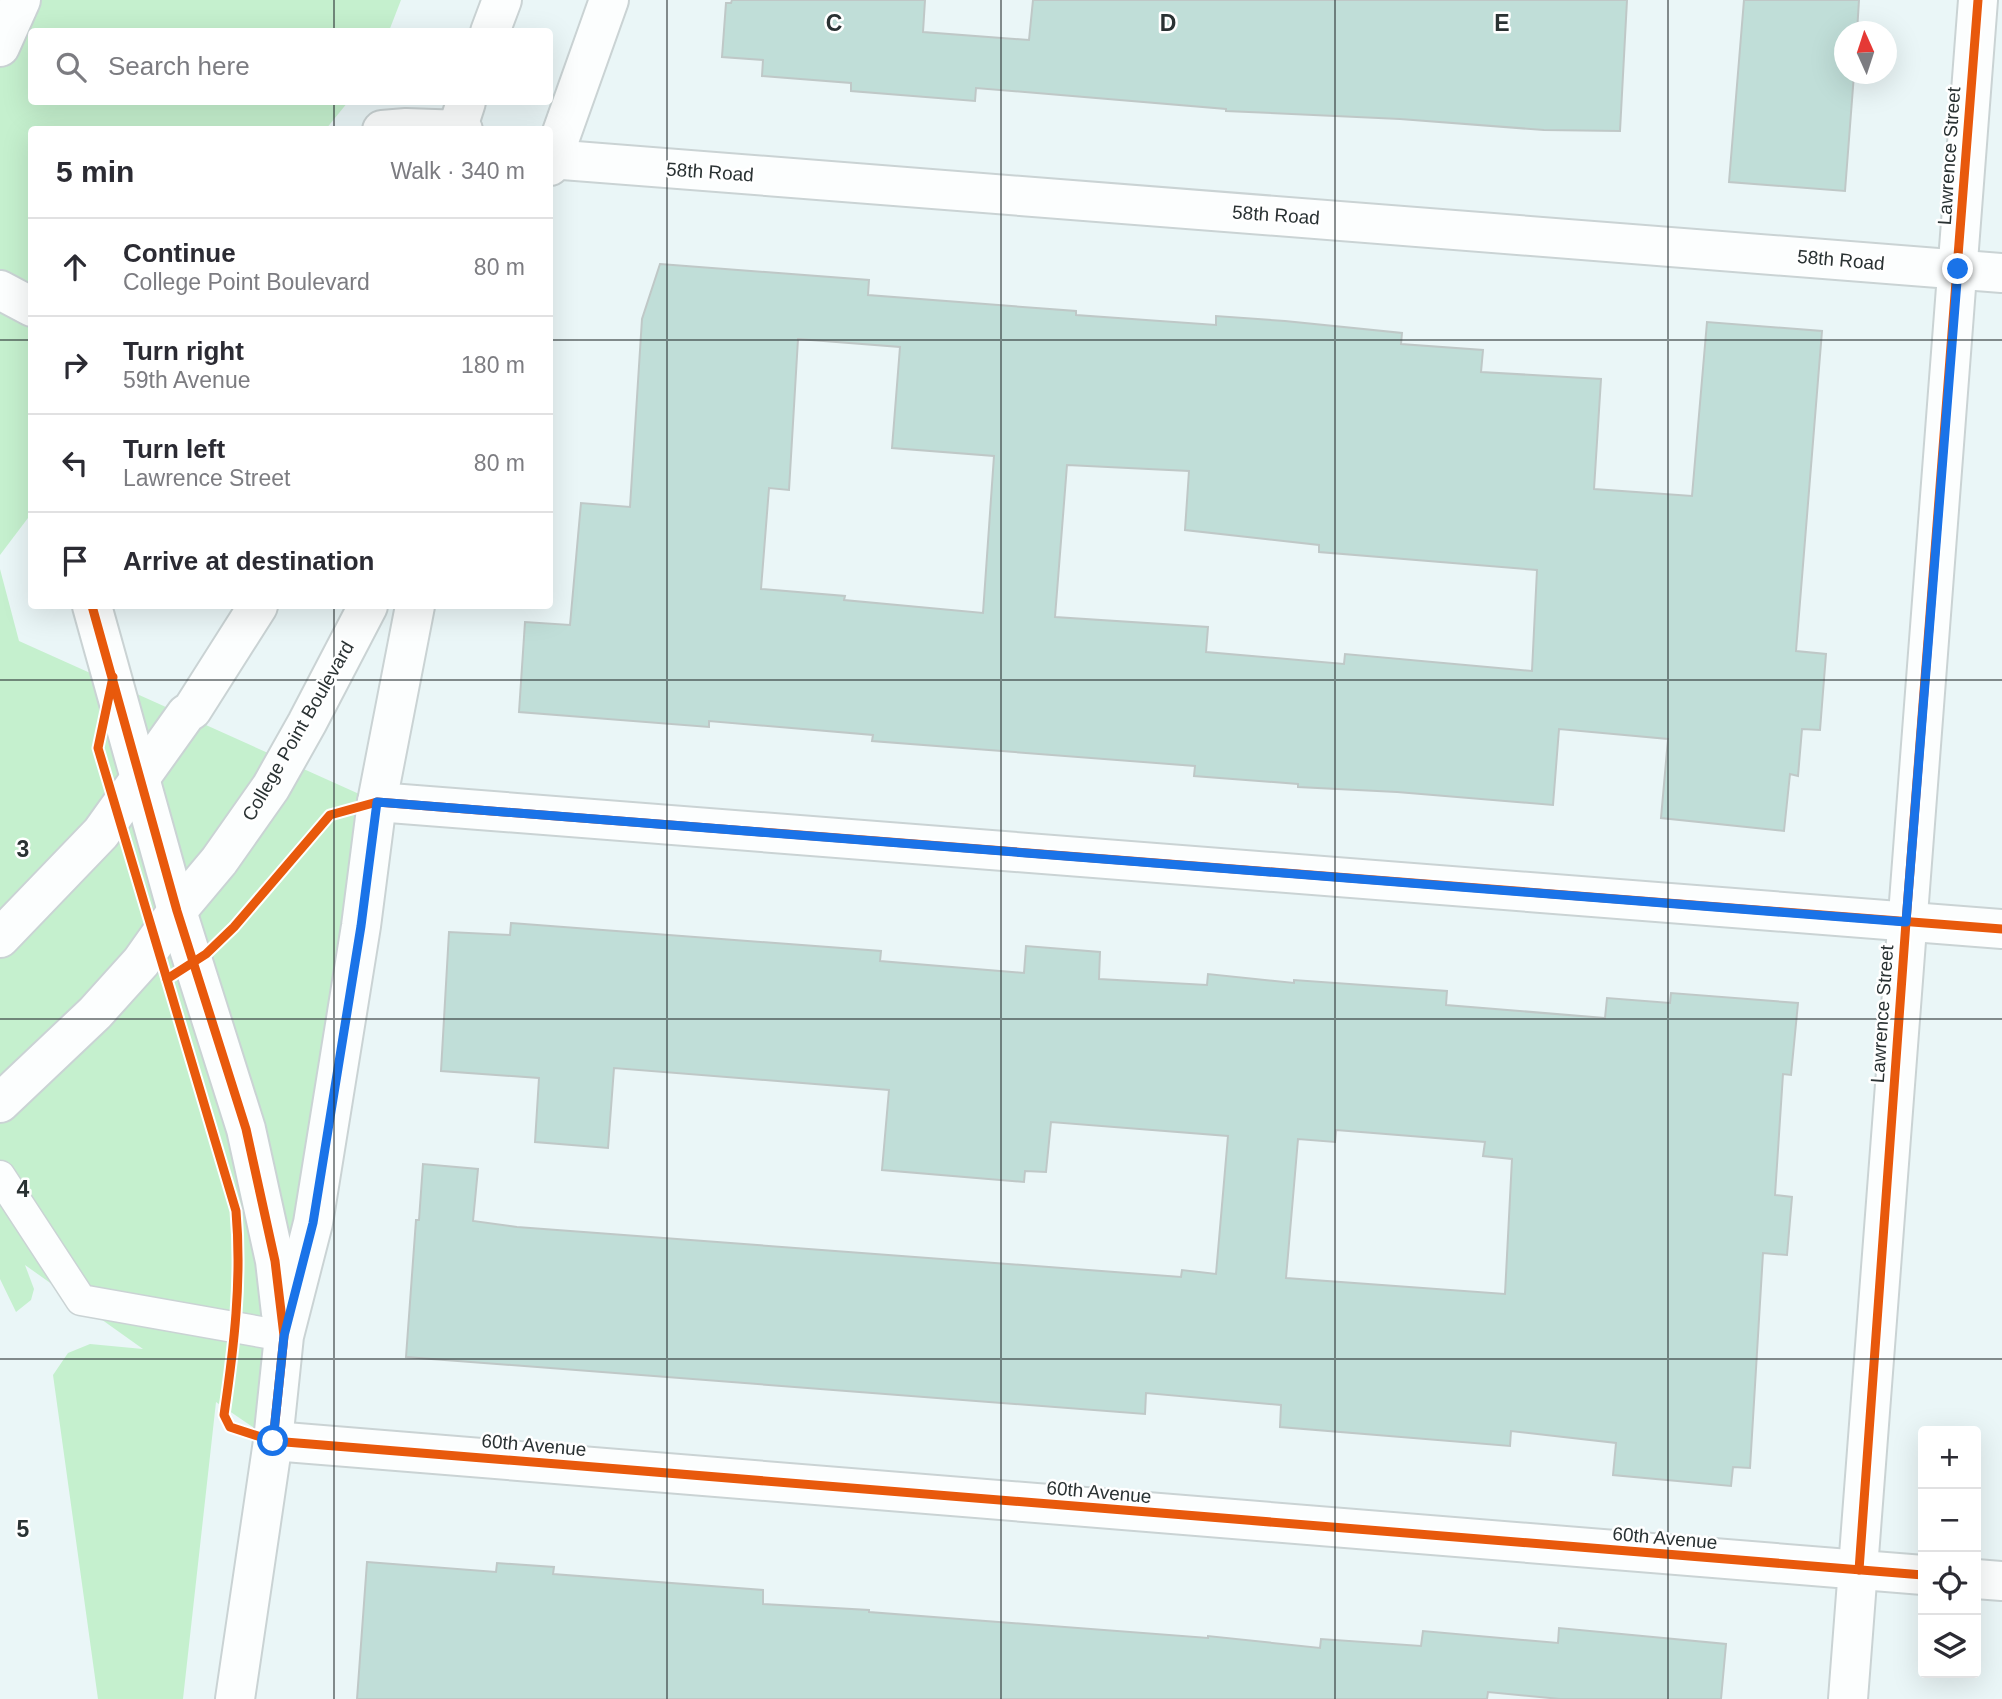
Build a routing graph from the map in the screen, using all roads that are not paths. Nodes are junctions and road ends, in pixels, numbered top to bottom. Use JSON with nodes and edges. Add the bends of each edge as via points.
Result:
{"nodes":[{"id":1,"x":21,"y":0,"type":"edge"},
{"id":2,"x":502,"y":0,"type":"edge"},
{"id":3,"x":609,"y":0,"type":"edge"},
{"id":4,"x":1978,"y":0,"type":"edge"},
{"id":5,"x":492,"y":28,"type":"edge"},
{"id":6,"x":0,"y":47,"type":"edge"},
{"id":7,"x":461,"y":122,"type":"edge"},
{"id":8,"x":422,"y":126,"type":"edge"},
{"id":9,"x":553,"y":154,"type":"edge"},
{"id":10,"x":553,"y":162,"type":"edge"},
{"id":11,"x":1958,"y":269,"type":"junction"},
{"id":12,"x":2002,"y":273,"type":"edge"},
{"id":13,"x":0,"y":290,"type":"edge"},
{"id":14,"x":28,"y":305,"type":"edge"},
{"id":15,"x":93,"y":609,"type":"edge"},
{"id":16,"x":256,"y":609,"type":"edge"},
{"id":17,"x":366,"y":609,"type":"edge"},
{"id":18,"x":414,"y":609,"type":"edge"},
{"id":19,"x":142,"y":779,"type":"junction"},
{"id":20,"x":377,"y":802,"type":"junction"},
{"id":21,"x":177,"y":911,"type":"junction"},
{"id":22,"x":1906,"y":922,"type":"junction"},
{"id":23,"x":2002,"y":929,"type":"edge"},
{"id":24,"x":0,"y":938,"type":"edge"},
{"id":25,"x":0,"y":1103,"type":"edge"},
{"id":26,"x":0,"y":1176,"type":"edge"},
{"id":27,"x":284,"y":1336,"type":"junction"},
{"id":28,"x":273,"y":1441,"type":"junction"},
{"id":29,"x":1859,"y":1570,"type":"junction"},
{"id":30,"x":1918,"y":1575,"type":"edge"},
{"id":31,"x":1981,"y":1579,"type":"edge"},
{"id":32,"x":2002,"y":1581,"type":"edge"},
{"id":33,"x":235,"y":1699,"type":"edge"},
{"id":34,"x":1848,"y":1699,"type":"edge"}],
"edges":[{"from":1,"to":6,"type":"main road"},
{"from":2,"to":5,"type":"main road"},
{"from":3,"to":9,"type":"main road"},
{"from":4,"to":11,"type":"main road","name":"Lawrence Street"},
{"from":7,"to":8,"type":"main road"},
{"from":10,"to":11,"type":"main road","name":"58th Road"},
{"from":11,"to":12,"type":"main road","name":"58th Road"},
{"from":11,"to":22,"type":"main road","name":"Lawrence Street"},
{"from":13,"to":14,"type":"main road"},
{"from":15,"to":19,"type":"main road"},
{"from":16,"to":19,"type":"main road"},
{"from":17,"to":21,"type":"main road","name":"College Point Boulevard","via":[[271,787]]},
{"from":18,"to":20,"type":"main road"},
{"from":19,"to":21,"type":"main road"},
{"from":19,"to":24,"type":"main road","via":[[101,832]]},
{"from":20,"to":22,"type":"main road"},
{"from":20,"to":27,"type":"main road","via":[[313,1223]]},
{"from":21,"to":25,"type":"main road","name":"College Point Boulevard","via":[[141,962],[96,1013]]},
{"from":21,"to":27,"type":"main road","via":[[246,1129],[275,1261]]},
{"from":22,"to":23,"type":"main road"},
{"from":22,"to":29,"type":"main road","name":"Lawrence Street"},
{"from":26,"to":27,"type":"lane","via":[[81,1300]]},
{"from":27,"to":28,"type":"main road"},
{"from":28,"to":29,"type":"main road","name":"60th Avenue"},
{"from":28,"to":33,"type":"main road"},
{"from":29,"to":30,"type":"main road","name":"60th Avenue"},
{"from":29,"to":34,"type":"main road","name":"Lawrence Street"},
{"from":31,"to":32,"type":"main road"}]}
